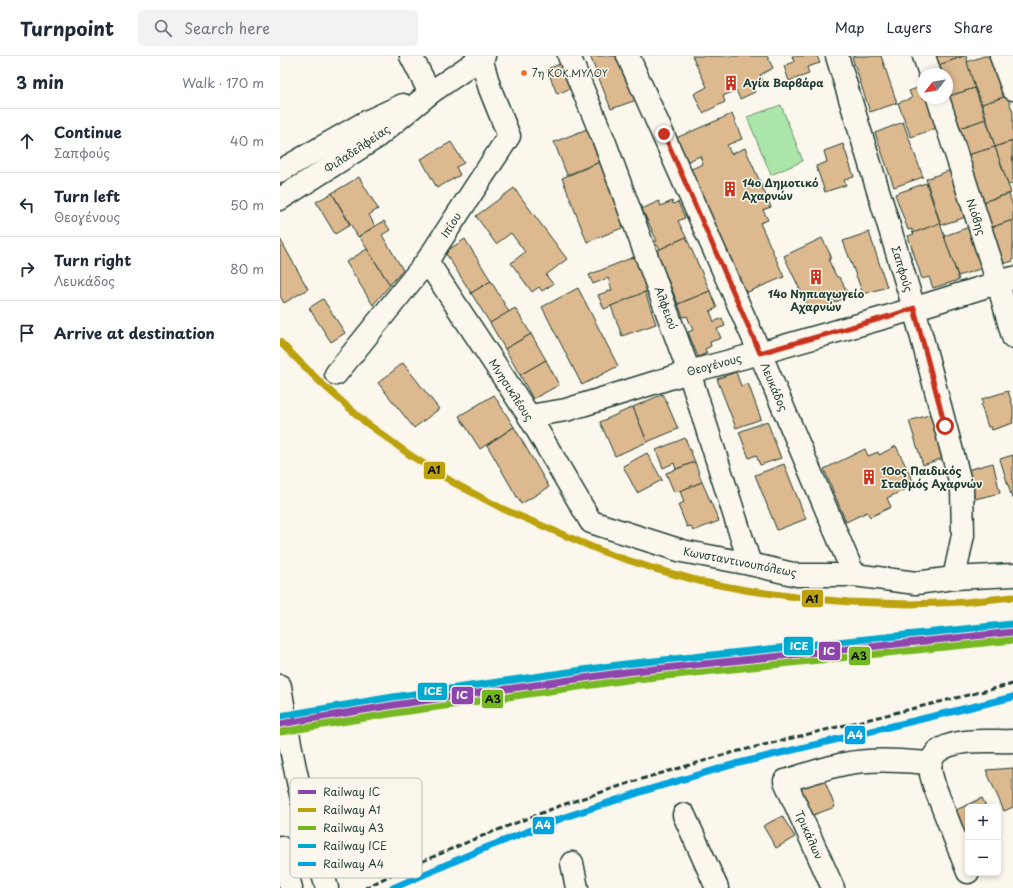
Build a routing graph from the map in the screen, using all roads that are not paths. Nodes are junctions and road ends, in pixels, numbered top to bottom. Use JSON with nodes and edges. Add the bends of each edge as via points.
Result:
{"nodes":[{"id":1,"x":411,"y":56,"type":"edge"},
{"id":2,"x":569,"y":56,"type":"edge"},
{"id":3,"x":628,"y":56,"type":"edge"},
{"id":4,"x":837,"y":56,"type":"edge"},
{"id":5,"x":924,"y":56,"type":"edge"},
{"id":6,"x":1001,"y":56,"type":"edge"},
{"id":7,"x":482,"y":57,"type":"edge"},
{"id":8,"x":928,"y":68,"type":"edge"},
{"id":9,"x":1013,"y":89,"type":"edge"},
{"id":10,"x":430,"y":93,"type":"junction"},
{"id":11,"x":940,"y":104,"type":"edge"},
{"id":12,"x":280,"y":171,"type":"edge"},
{"id":13,"x":280,"y":199,"type":"edge"},
{"id":14,"x":427,"y":261,"type":"junction"},
{"id":15,"x":1005,"y":281,"type":"edge"},
{"id":16,"x":914,"y":308,"type":"junction"},
{"id":17,"x":1013,"y":337,"type":"edge"},
{"id":18,"x":760,"y":353,"type":"junction"},
{"id":19,"x":689,"y":372,"type":"junction"},
{"id":20,"x":336,"y":374,"type":"dead end"},
{"id":21,"x":529,"y":416,"type":"junction"},
{"id":22,"x":591,"y":522,"type":"joint"},
{"id":23,"x":750,"y":564,"type":"junction"},
{"id":24,"x":854,"y":575,"type":"junction"},
{"id":25,"x":1013,"y":575,"type":"edge"},
{"id":26,"x":954,"y":578,"type":"junction"},
{"id":27,"x":280,"y":686,"type":"edge"},
{"id":28,"x":1013,"y":741,"type":"edge"},
{"id":29,"x":930,"y":763,"type":"junction"},
{"id":30,"x":297,"y":778,"type":"edge"},
{"id":31,"x":684,"y":815,"type":"dead end"},
{"id":32,"x":280,"y":847,"type":"edge"},
{"id":33,"x":572,"y":863,"type":"dead end"},
{"id":34,"x":965,"y":865,"type":"edge"},
{"id":35,"x":969,"y":876,"type":"edge"},
{"id":36,"x":324,"y":878,"type":"edge"},
{"id":37,"x":291,"y":888,"type":"edge"},
{"id":38,"x":327,"y":888,"type":"edge"},
{"id":39,"x":577,"y":888,"type":"edge"},
{"id":40,"x":717,"y":888,"type":"edge"},
{"id":41,"x":832,"y":888,"type":"edge"},
{"id":42,"x":974,"y":888,"type":"edge"}],
"edges":[{"from":1,"to":10,"type":"main road"},
{"from":2,"to":19,"type":"main road","name":"Αλφειού","via":[[605,143]]},
{"from":3,"to":18,"type":"main road","name":"Λευκάδος"},
{"from":4,"to":16,"type":"main road","name":"Σαπφούς"},
{"from":5,"to":8,"type":"main road"},
{"from":6,"to":9,"type":"main road"},
{"from":7,"to":10,"type":"main road","name":"Φιλαδελφείας"},
{"from":7,"to":14,"type":"main road","name":"Ιπίου","via":[[490,89],[509,136]]},
{"from":10,"to":12,"type":"main road","name":"Φιλαδελφείας","via":[[364,123]]},
{"from":10,"to":13,"type":"main road","name":"Φιλαδελφείας","via":[[374,139]]},
{"from":11,"to":15,"type":"main road","name":"Νιόβης"},
{"from":14,"to":20,"type":"main road","name":"Ιπίου"},
{"from":14,"to":21,"type":"main road","name":"Μνησικλέους"},
{"from":15,"to":16,"type":"main road","name":"Θεογένους"},
{"from":15,"to":17,"type":"main road","name":"Νιόβης"},
{"from":16,"to":18,"type":"main road","name":"Θεογένους"},
{"from":16,"to":26,"type":"main road","name":"Σαπφούς","via":[[962,489],[963,535]]},
{"from":18,"to":19,"type":"main road","name":"Θεογένους"},
{"from":18,"to":24,"type":"main road","name":"Λευκάδος"},
{"from":19,"to":21,"type":"main road","name":"Θεογένους","via":[[566,410]]},
{"from":19,"to":23,"type":"main road","name":"Αλφειού"},
{"from":21,"to":22,"type":"main road","name":"Μνησικλέους"},
{"from":22,"to":23,"type":"main road","name":"Κωνσταντινουπόλεως","via":[[682,551]]},
{"from":23,"to":24,"type":"main road","name":"Κωνσταντινουπόλεως","via":[[797,575]]},
{"from":24,"to":26,"type":"main road","name":"Κωνσταντινουπόλεως","via":[[916,583]]},
{"from":25,"to":26,"type":"main road","name":"Κωνσταντινουπόλεως"},
{"from":27,"to":30,"type":"main road"},
{"from":28,"to":29,"type":"main road","via":[[962,742],[936,753]]},
{"from":29,"to":34,"type":"main road","via":[[934,784]]},
{"from":29,"to":41,"type":"main road","name":"Τρικάλων","via":[[868,761],[822,768],[785,781]]},
{"from":31,"to":40,"type":"main road"},
{"from":32,"to":37,"type":"main road"},
{"from":33,"to":39,"type":"main road"},
{"from":35,"to":42,"type":"main road"},
{"from":36,"to":38,"type":"main road"}]}
